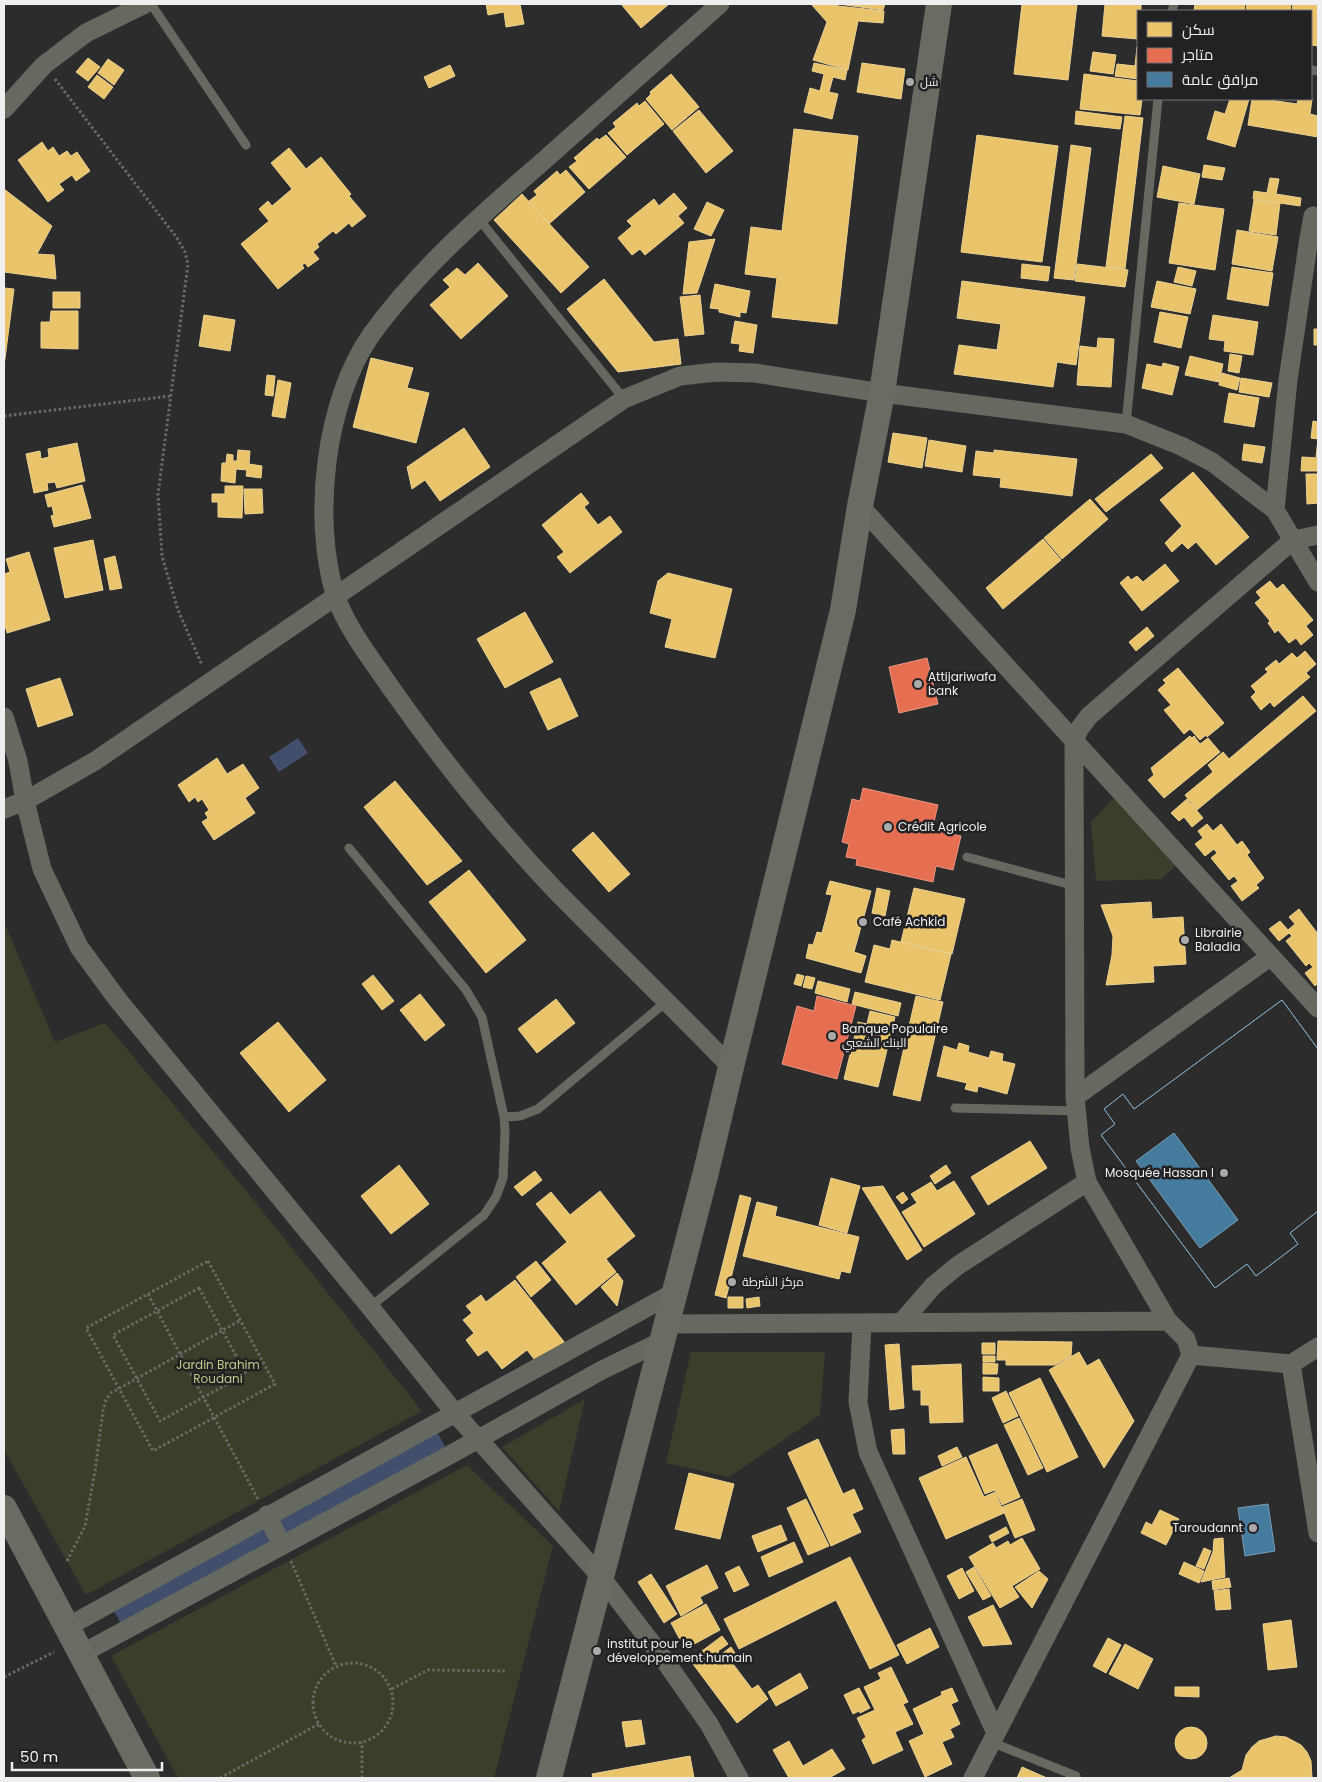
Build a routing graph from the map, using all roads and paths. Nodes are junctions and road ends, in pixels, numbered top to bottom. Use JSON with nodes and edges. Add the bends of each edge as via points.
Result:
{"nodes":[{"id":1,"x":145,"y":4,"type":"edge"},
{"id":2,"x":151,"y":4,"type":"edge"},
{"id":3,"x":720,"y":4,"type":"edge"},
{"id":4,"x":939,"y":4,"type":"edge"},
{"id":5,"x":44,"y":65,"type":"junction"},
{"id":6,"x":1158,"y":100,"type":"edge"},
{"id":7,"x":4,"y":110,"type":"edge"},
{"id":8,"x":246,"y":145,"type":"dead end"},
{"id":9,"x":478,"y":217,"type":"junction"},
{"id":10,"x":1318,"y":217,"type":"edge"},
{"id":11,"x":882,"y":393,"type":"junction"},
{"id":12,"x":170,"y":396,"type":"junction"},
{"id":13,"x":624,"y":399,"type":"junction"},
{"id":14,"x":4,"y":416,"type":"edge"},
{"id":15,"x":1126,"y":424,"type":"junction"},
{"id":16,"x":860,"y":506,"type":"junction"},
{"id":17,"x":1275,"y":510,"type":"junction"},
{"id":18,"x":1318,"y":535,"type":"edge"},
{"id":19,"x":1293,"y":540,"type":"junction"},
{"id":20,"x":1318,"y":582,"type":"edge"},
{"id":21,"x":336,"y":596,"type":"junction"},
{"id":22,"x":210,"y":683,"type":"junction"},
{"id":23,"x":4,"y":717,"type":"edge"},
{"id":24,"x":1074,"y":740,"type":"junction"},
{"id":25,"x":26,"y":801,"type":"junction"},
{"id":26,"x":4,"y":809,"type":"edge"},
{"id":27,"x":348,"y":848,"type":"dead end"},
{"id":28,"x":967,"y":857,"type":"dead end"},
{"id":29,"x":1074,"y":886,"type":"junction"},
{"id":30,"x":1271,"y":956,"type":"junction"},
{"id":31,"x":667,"y":1001,"type":"junction"},
{"id":32,"x":1318,"y":1008,"type":"edge"},
{"id":33,"x":731,"y":1067,"type":"junction"},
{"id":34,"x":1076,"y":1104,"type":"junction"},
{"id":35,"x":955,"y":1108,"type":"dead end"},
{"id":36,"x":504,"y":1116,"type":"junction"},
{"id":37,"x":1087,"y":1182,"type":"junction"},
{"id":38,"x":675,"y":1292,"type":"junction"},
{"id":39,"x":148,"y":1294,"type":"junction"},
{"id":40,"x":370,"y":1306,"type":"junction"},
{"id":41,"x":158,"y":1311,"type":"junction"},
{"id":42,"x":241,"y":1320,"type":"junction"},
{"id":43,"x":1168,"y":1320,"type":"junction"},
{"id":44,"x":901,"y":1323,"type":"junction"},
{"id":45,"x":862,"y":1324,"type":"junction"},
{"id":46,"x":222,"y":1330,"type":"junction"},
{"id":47,"x":664,"y":1332,"type":"junction"},
{"id":48,"x":1318,"y":1348,"type":"edge"},
{"id":49,"x":180,"y":1353,"type":"junction"},
{"id":50,"x":1191,"y":1355,"type":"junction"},
{"id":51,"x":1291,"y":1364,"type":"junction"},
{"id":52,"x":136,"y":1377,"type":"junction"},
{"id":53,"x":118,"y":1387,"type":"junction"},
{"id":54,"x":204,"y":1397,"type":"junction"},
{"id":55,"x":454,"y":1412,"type":"junction"},
{"id":56,"x":215,"y":1417,"type":"junction"},
{"id":57,"x":478,"y":1439,"type":"junction"},
{"id":58,"x":4,"y":1508,"type":"edge"},
{"id":59,"x":267,"y":1515,"type":"junction"},
{"id":60,"x":1318,"y":1533,"type":"edge"},
{"id":61,"x":282,"y":1545,"type":"junction"},
{"id":62,"x":67,"y":1561,"type":"dead end"},
{"id":63,"x":601,"y":1578,"type":"junction"},
{"id":64,"x":74,"y":1641,"type":"junction"},
{"id":65,"x":336,"y":1666,"type":"junction"},
{"id":66,"x":506,"y":1671,"type":"dead end"},
{"id":67,"x":4,"y":1677,"type":"edge"},
{"id":68,"x":392,"y":1689,"type":"junction"},
{"id":69,"x":319,"y":1724,"type":"junction"},
{"id":70,"x":994,"y":1738,"type":"junction"},
{"id":71,"x":362,"y":1742,"type":"junction"},
{"id":72,"x":1076,"y":1776,"type":"dead end"},
{"id":73,"x":147,"y":1778,"type":"edge"},
{"id":74,"x":220,"y":1778,"type":"edge"},
{"id":75,"x":362,"y":1778,"type":"edge"},
{"id":76,"x":549,"y":1778,"type":"edge"},
{"id":77,"x":739,"y":1778,"type":"edge"},
{"id":78,"x":973,"y":1778,"type":"edge"}],
"edges":[{"from":1,"to":5,"type":"street","via":[[86,33]]},
{"from":2,"to":8,"type":"lane"},
{"from":3,"to":9,"type":"street"},
{"from":4,"to":11,"type":"main road"},
{"from":5,"to":7,"type":"street"},
{"from":5,"to":12,"type":"path","via":[[185,252],[188,264]]},
{"from":6,"to":15,"type":"lane"},
{"from":9,"to":13,"type":"lane"},
{"from":9,"to":21,"type":"street","via":[[398,299],[369,339],[344,388],[330,443],[323,503],[327,558]]},
{"from":10,"to":17,"type":"street","via":[[1313,216],[1288,380]]},
{"from":11,"to":13,"type":"street","via":[[755,373],[717,372],[680,376]]},
{"from":11,"to":15,"type":"street"},
{"from":11,"to":16,"type":"main road"},
{"from":12,"to":14,"type":"path"},
{"from":12,"to":22,"type":"path","via":[[158,494],[162,556],[178,610]]},
{"from":13,"to":21,"type":"street"},
{"from":15,"to":17,"type":"street","via":[[1212,462]]},
{"from":16,"to":24,"type":"street"},
{"from":16,"to":33,"type":"main road","via":[[843,610]]},
{"from":17,"to":19,"type":"street"},
{"from":18,"to":19,"type":"street"},
{"from":19,"to":20,"type":"street"},
{"from":19,"to":24,"type":"street","via":[[1090,716]]},
{"from":21,"to":22,"type":"street"},
{"from":21,"to":31,"type":"street","via":[[349,624],[412,718],[479,804],[555,889]]},
{"from":22,"to":25,"type":"street","via":[[95,761]]},
{"from":23,"to":25,"type":"street"},
{"from":24,"to":29,"type":"street"},
{"from":24,"to":30,"type":"street"},
{"from":25,"to":26,"type":"street"},
{"from":25,"to":40,"type":"street","via":[[42,868],[79,947],[118,1000]]},
{"from":27,"to":36,"type":"lane","via":[[475,1003],[482,1017]]},
{"from":28,"to":29,"type":"lane"},
{"from":29,"to":34,"type":"street"},
{"from":30,"to":32,"type":"street"},
{"from":30,"to":34,"type":"street"},
{"from":31,"to":33,"type":"street"},
{"from":31,"to":36,"type":"lane","via":[[538,1109],[520,1116]]},
{"from":33,"to":38,"type":"main road"},
{"from":34,"to":35,"type":"lane"},
{"from":34,"to":37,"type":"street"},
{"from":36,"to":40,"type":"lane","via":[[503,1178],[484,1215]]},
{"from":37,"to":43,"type":"street"},
{"from":37,"to":44,"type":"street","via":[[957,1266],[933,1286]]},
{"from":38,"to":47,"type":"main road"},
{"from":38,"to":55,"type":"street"},
{"from":39,"to":41,"type":"path"},
{"from":39,"to":42,"type":"path","via":[[208,1261]]},
{"from":39,"to":53,"type":"path","via":[[86,1328]]},
{"from":40,"to":55,"type":"street"},
{"from":41,"to":46,"type":"path","via":[[200,1288]]},
{"from":41,"to":49,"type":"path"},
{"from":41,"to":52,"type":"path","via":[[114,1335]]},
{"from":42,"to":46,"type":"path"},
{"from":42,"to":56,"type":"path","via":[[275,1384]]},
{"from":43,"to":44,"type":"street"},
{"from":43,"to":50,"type":"street","via":[[1186,1339]]},
{"from":44,"to":45,"type":"street"},
{"from":45,"to":47,"type":"street"},
{"from":45,"to":70,"type":"street","via":[[858,1402],[868,1452]]},
{"from":46,"to":49,"type":"path"},
{"from":46,"to":54,"type":"path","via":[[246,1374]]},
{"from":47,"to":57,"type":"street"},
{"from":47,"to":63,"type":"main road"},
{"from":48,"to":51,"type":"street"},
{"from":49,"to":52,"type":"path"},
{"from":49,"to":54,"type":"path"},
{"from":50,"to":51,"type":"street"},
{"from":50,"to":70,"type":"street"},
{"from":51,"to":60,"type":"street"},
{"from":52,"to":53,"type":"path"},
{"from":52,"to":54,"type":"path","via":[[160,1421]]},
{"from":53,"to":56,"type":"path","via":[[153,1451]]},
{"from":53,"to":62,"type":"path","via":[[106,1400],[85,1526]]},
{"from":54,"to":56,"type":"path"},
{"from":55,"to":57,"type":"street"},
{"from":55,"to":59,"type":"street"},
{"from":56,"to":59,"type":"path"},
{"from":57,"to":61,"type":"street"},
{"from":57,"to":63,"type":"street"},
{"from":58,"to":64,"type":"main road"},
{"from":59,"to":61,"type":"street"},
{"from":59,"to":64,"type":"street"},
{"from":61,"to":64,"type":"street"},
{"from":61,"to":65,"type":"path"},
{"from":63,"to":76,"type":"main road"},
{"from":63,"to":77,"type":"street","via":[[709,1724]]},
{"from":64,"to":67,"type":"path"},
{"from":64,"to":73,"type":"main road"},
{"from":65,"to":68,"type":"path","via":[[352,1662],[369,1665],[383,1674]]},
{"from":65,"to":69,"type":"path","via":[[322,1676],[314,1691],[313,1708]]},
{"from":66,"to":68,"type":"path","via":[[428,1670]]},
{"from":68,"to":71,"type":"path","via":[[394,1706],[389,1722],[378,1735]]},
{"from":69,"to":71,"type":"path","via":[[330,1736],[346,1742]]},
{"from":69,"to":74,"type":"path"},
{"from":70,"to":72,"type":"lane"},
{"from":70,"to":78,"type":"street"},
{"from":71,"to":75,"type":"path"}]}
